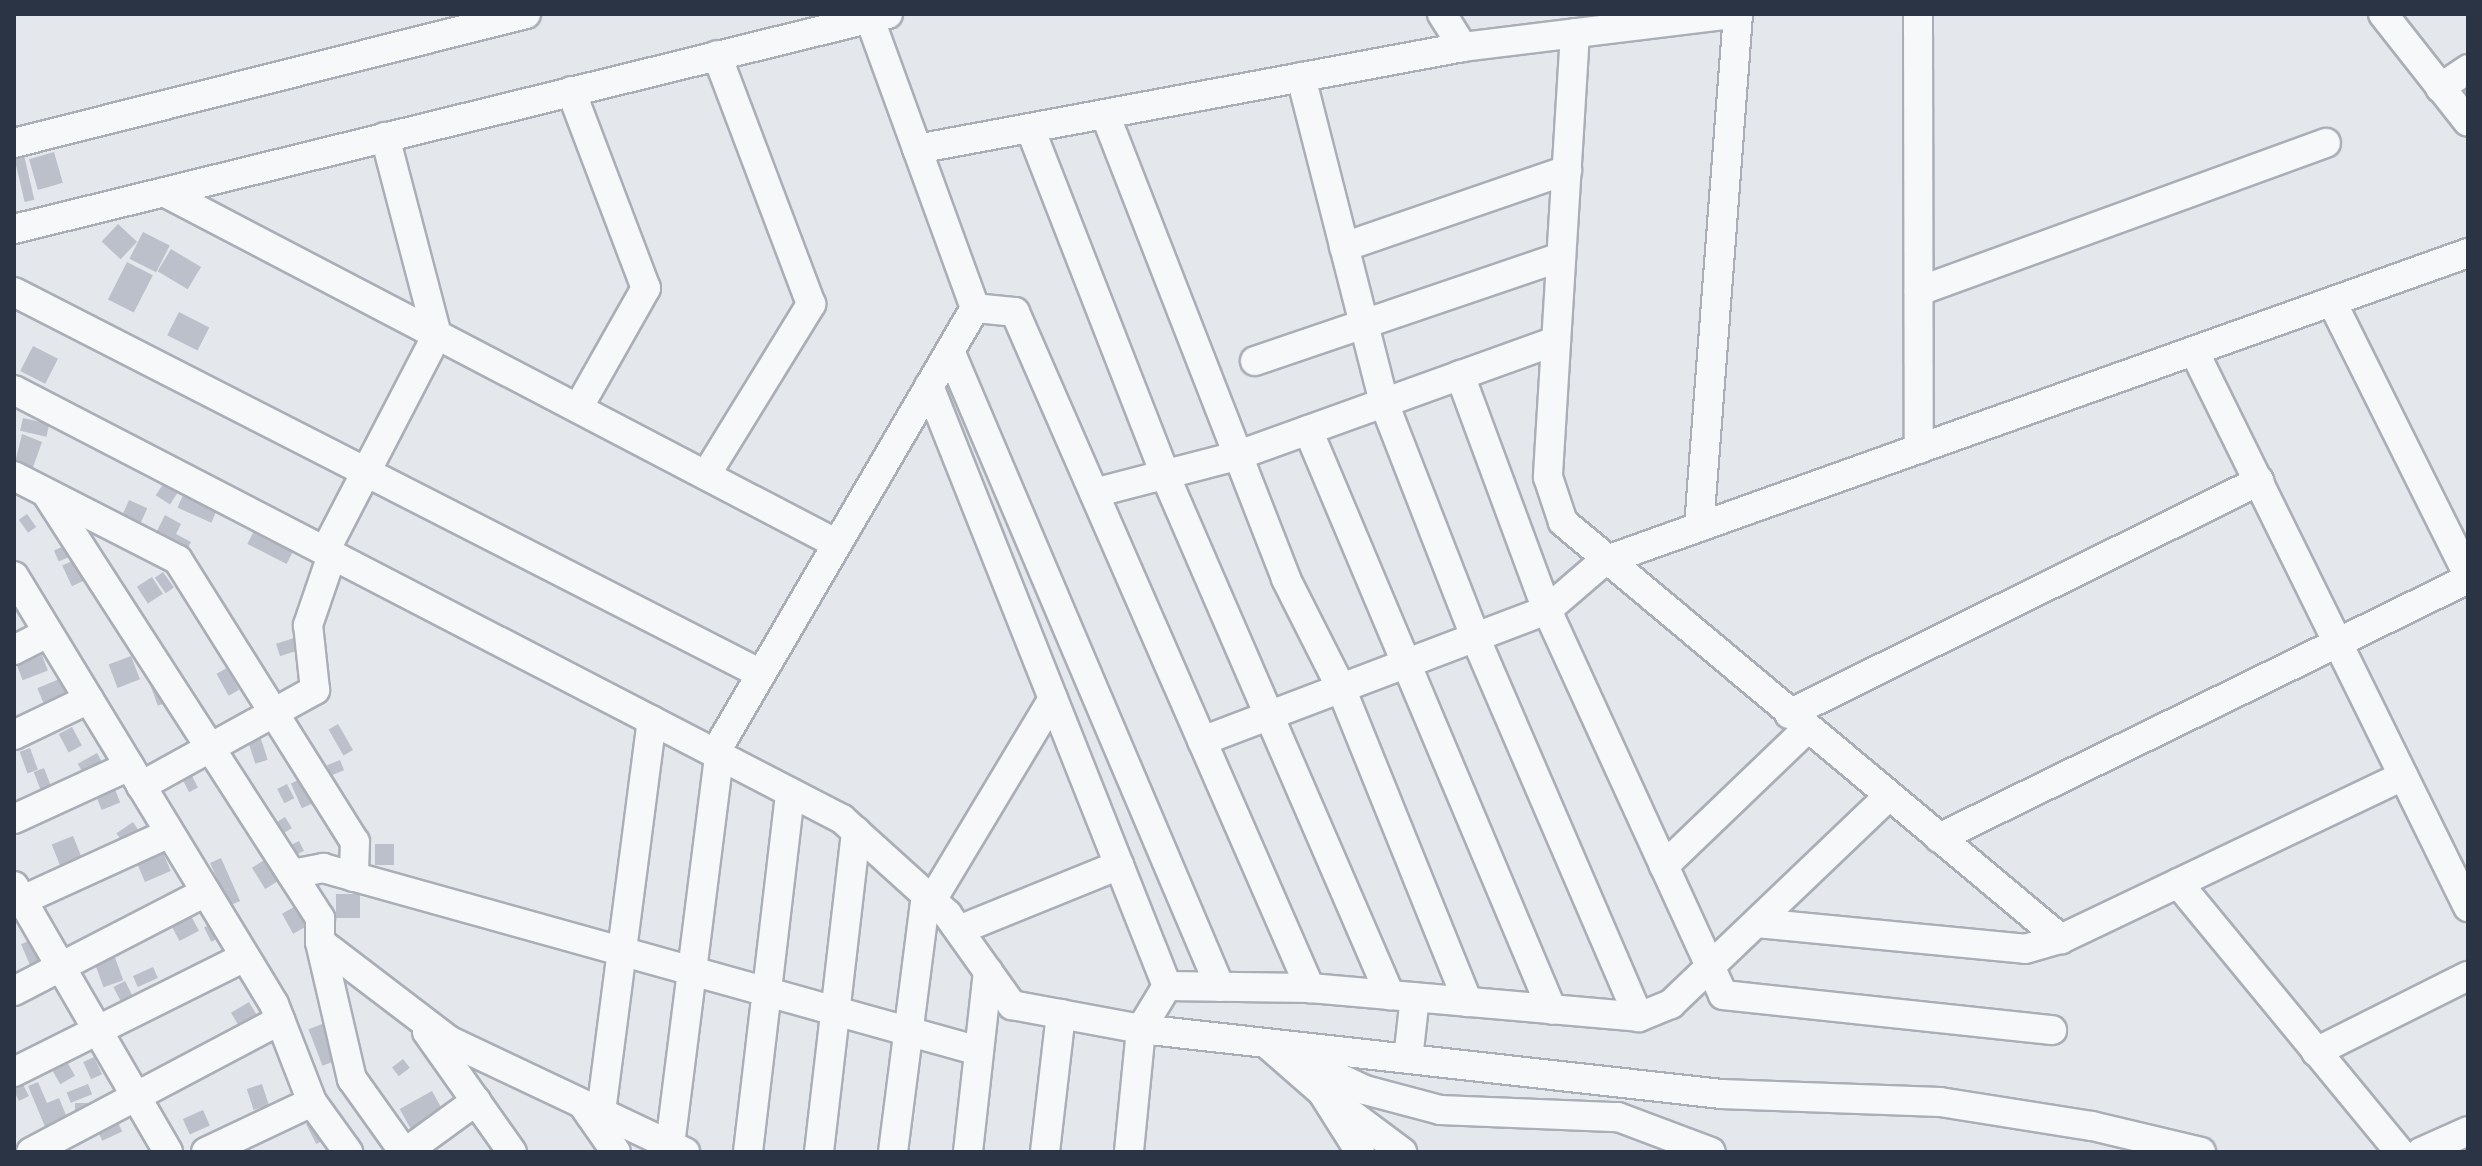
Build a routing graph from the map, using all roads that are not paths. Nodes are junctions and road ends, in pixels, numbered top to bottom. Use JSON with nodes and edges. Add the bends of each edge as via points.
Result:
{"nodes":[{"id":1,"x":526,"y":14,"type":"edge"},
{"id":2,"x":1442,"y":14,"type":"edge"},
{"id":3,"x":1730,"y":14,"type":"edge"},
{"id":4,"x":1738,"y":14,"type":"edge"},
{"id":5,"x":1918,"y":14,"type":"edge"},
{"id":6,"x":2383,"y":14,"type":"edge"},
{"id":7,"x":875,"y":15,"type":"edge"},
{"id":8,"x":1575,"y":33,"type":"junction"},
{"id":9,"x":1463,"y":47,"type":"junction"},
{"id":10,"x":717,"y":55,"type":"junction"},
{"id":11,"x":2468,"y":69,"type":"edge"},
{"id":12,"x":1301,"y":77,"type":"junction"},
{"id":13,"x":2440,"y":88,"type":"junction"},
{"id":14,"x":571,"y":91,"type":"junction"},
{"id":15,"x":1105,"y":114,"type":"junction"},
{"id":16,"x":2468,"y":122,"type":"edge"},
{"id":17,"x":1030,"y":128,"type":"junction"},
{"id":18,"x":385,"y":137,"type":"junction"},
{"id":19,"x":14,"y":143,"type":"edge"},
{"id":20,"x":2326,"y":143,"type":"dead end"},
{"id":21,"x":917,"y":149,"type":"junction"},
{"id":22,"x":1567,"y":170,"type":"junction"},
{"id":23,"x":164,"y":192,"type":"junction"},
{"id":24,"x":14,"y":229,"type":"edge"},
{"id":25,"x":1344,"y":247,"type":"junction"},
{"id":26,"x":2468,"y":253,"type":"edge"},
{"id":27,"x":1561,"y":257,"type":"junction"},
{"id":28,"x":1919,"y":291,"type":"junction"},
{"id":29,"x":14,"y":292,"type":"edge"},
{"id":30,"x":2332,"y":302,"type":"junction"},
{"id":31,"x":975,"y":308,"type":"junction"},
{"id":32,"x":1364,"y":325,"type":"junction"},
{"id":33,"x":437,"y":335,"type":"junction"},
{"id":34,"x":1556,"y":341,"type":"junction"},
{"id":35,"x":950,"y":351,"type":"junction"},
{"id":36,"x":2194,"y":351,"type":"junction"},
{"id":37,"x":1255,"y":361,"type":"dead end"},
{"id":38,"x":1460,"y":375,"type":"junction"},
{"id":39,"x":929,"y":386,"type":"junction"},
{"id":40,"x":14,"y":390,"type":"edge"},
{"id":41,"x":1384,"y":403,"type":"junction"},
{"id":42,"x":578,"y":408,"type":"junction"},
{"id":43,"x":1308,"y":430,"type":"junction"},
{"id":44,"x":1919,"y":449,"type":"junction"},
{"id":45,"x":1236,"y":456,"type":"junction"},
{"id":46,"x":366,"y":472,"type":"junction"},
{"id":47,"x":706,"y":475,"type":"junction"},
{"id":48,"x":1165,"y":475,"type":"junction"},
{"id":49,"x":14,"y":476,"type":"edge"},
{"id":50,"x":2259,"y":481,"type":"junction"},
{"id":51,"x":46,"y":493,"type":"junction"},
{"id":52,"x":1094,"y":493,"type":"junction"},
{"id":53,"x":1699,"y":527,"type":"junction"},
{"id":54,"x":837,"y":544,"type":"junction"},
{"id":55,"x":328,"y":553,"type":"junction"},
{"id":56,"x":1604,"y":561,"type":"junction"},
{"id":57,"x":14,"y":576,"type":"edge"},
{"id":58,"x":2468,"y":577,"type":"edge"},
{"id":59,"x":1547,"y":610,"type":"junction"},
{"id":60,"x":48,"y":633,"type":"junction"},
{"id":61,"x":1475,"y":637,"type":"junction"},
{"id":62,"x":2338,"y":643,"type":"junction"},
{"id":63,"x":14,"y":650,"type":"edge"},
{"id":64,"x":1407,"y":663,"type":"junction"},
{"id":65,"x":761,"y":674,"type":"junction"},
{"id":66,"x":1341,"y":688,"type":"junction"},
{"id":67,"x":89,"y":699,"type":"junction"},
{"id":68,"x":1053,"y":699,"type":"junction"},
{"id":69,"x":276,"y":712,"type":"junction"},
{"id":70,"x":1271,"y":715,"type":"junction"},
{"id":71,"x":652,"y":720,"type":"junction"},
{"id":72,"x":1798,"y":721,"type":"junction"},
{"id":73,"x":14,"y":735,"type":"edge"},
{"id":74,"x":1202,"y":741,"type":"junction"},
{"id":75,"x":211,"y":751,"type":"junction"},
{"id":76,"x":717,"y":754,"type":"junction"},
{"id":77,"x":135,"y":776,"type":"junction"},
{"id":78,"x":2403,"y":776,"type":"junction"},
{"id":79,"x":790,"y":792,"type":"junction"},
{"id":80,"x":1889,"y":796,"type":"junction"},
{"id":81,"x":14,"y":819,"type":"edge"},
{"id":82,"x":856,"y":831,"type":"junction"},
{"id":83,"x":170,"y":833,"type":"junction"},
{"id":84,"x":1939,"y":838,"type":"junction"},
{"id":85,"x":1119,"y":865,"type":"junction"},
{"id":86,"x":1664,"y":866,"type":"junction"},
{"id":87,"x":292,"y":874,"type":"junction"},
{"id":88,"x":354,"y":877,"type":"junction"},
{"id":89,"x":2178,"y":883,"type":"junction"},
{"id":90,"x":206,"y":892,"type":"junction"},
{"id":91,"x":17,"y":897,"type":"edge"},
{"id":92,"x":929,"y":897,"type":"junction"},
{"id":93,"x":2468,"y":907,"type":"edge"},
{"id":94,"x":1757,"y":923,"type":"junction"},
{"id":95,"x":959,"y":930,"type":"junction"},
{"id":96,"x":2061,"y":939,"type":"junction"},
{"id":97,"x":320,"y":942,"type":"junction"},
{"id":98,"x":622,"y":951,"type":"junction"},
{"id":99,"x":245,"y":957,"type":"junction"},
{"id":100,"x":61,"y":967,"type":"junction"},
{"id":101,"x":1710,"y":967,"type":"junction"},
{"id":102,"x":692,"y":971,"type":"junction"},
{"id":103,"x":988,"y":971,"type":"junction"},
{"id":104,"x":2468,"y":976,"type":"edge"},
{"id":105,"x":1167,"y":986,"type":"junction"},
{"id":106,"x":1220,"y":987,"type":"junction"},
{"id":107,"x":1310,"y":988,"type":"junction"},
{"id":108,"x":14,"y":991,"type":"edge"},
{"id":109,"x":767,"y":992,"type":"junction"},
{"id":110,"x":1402,"y":996,"type":"junction"},
{"id":111,"x":1468,"y":1002,"type":"junction"},
{"id":112,"x":1552,"y":1010,"type":"junction"},
{"id":113,"x":835,"y":1011,"type":"junction"},
{"id":114,"x":1061,"y":1014,"type":"junction"},
{"id":115,"x":415,"y":1015,"type":"junction"},
{"id":116,"x":1639,"y":1017,"type":"junction"},
{"id":117,"x":280,"y":1020,"type":"junction"},
{"id":118,"x":1141,"y":1029,"type":"junction"},
{"id":119,"x":2052,"y":1030,"type":"dead end"},
{"id":120,"x":98,"y":1031,"type":"junction"},
{"id":121,"x":909,"y":1031,"type":"junction"},
{"id":122,"x":1267,"y":1044,"type":"junction"},
{"id":123,"x":979,"y":1051,"type":"junction"},
{"id":124,"x":2316,"y":1052,"type":"junction"},
{"id":125,"x":1408,"y":1059,"type":"junction"},
{"id":126,"x":14,"y":1072,"type":"edge"},
{"id":127,"x":1322,"y":1092,"type":"junction"},
{"id":128,"x":136,"y":1097,"type":"junction"},
{"id":129,"x":476,"y":1101,"type":"junction"},
{"id":130,"x":312,"y":1102,"type":"junction"},
{"id":131,"x":592,"y":1108,"type":"junction"},
{"id":132,"x":2468,"y":1131,"type":"edge"},
{"id":133,"x":678,"y":1148,"type":"edge"},
{"id":134,"x":31,"y":1152,"type":"edge"},
{"id":135,"x":168,"y":1152,"type":"edge"},
{"id":136,"x":206,"y":1152,"type":"edge"},
{"id":137,"x":348,"y":1152,"type":"edge"},
{"id":138,"x":405,"y":1152,"type":"edge"},
{"id":139,"x":512,"y":1152,"type":"edge"},
{"id":140,"x":616,"y":1152,"type":"edge"},
{"id":141,"x":748,"y":1152,"type":"edge"},
{"id":142,"x":819,"y":1152,"type":"edge"},
{"id":143,"x":893,"y":1152,"type":"edge"},
{"id":144,"x":968,"y":1152,"type":"edge"},
{"id":145,"x":1045,"y":1152,"type":"edge"},
{"id":146,"x":1129,"y":1152,"type":"edge"},
{"id":147,"x":1360,"y":1152,"type":"edge"},
{"id":148,"x":1402,"y":1152,"type":"edge"},
{"id":149,"x":1711,"y":1152,"type":"edge"},
{"id":150,"x":2201,"y":1152,"type":"edge"},
{"id":151,"x":2400,"y":1152,"type":"edge"},
{"id":152,"x":2421,"y":1152,"type":"edge"}],
"edges":[{"from":1,"to":19,"type":"street"},
{"from":2,"to":9,"type":"street"},
{"from":3,"to":8,"type":"street"},
{"from":4,"to":53,"type":"street"},
{"from":5,"to":28,"type":"street"},
{"from":6,"to":13,"type":"street"},
{"from":7,"to":10,"type":"street"},
{"from":7,"to":21,"type":"street"},
{"from":8,"to":9,"type":"street"},
{"from":8,"to":22,"type":"street"},
{"from":9,"to":12,"type":"street"},
{"from":10,"to":14,"type":"street"},
{"from":10,"to":47,"type":"street","via":[[811,304]]},
{"from":11,"to":13,"type":"street"},
{"from":12,"to":15,"type":"street"},
{"from":12,"to":25,"type":"street"},
{"from":13,"to":16,"type":"street"},
{"from":14,"to":18,"type":"street"},
{"from":14,"to":42,"type":"street","via":[[646,288]]},
{"from":15,"to":17,"type":"street"},
{"from":15,"to":45,"type":"street"},
{"from":17,"to":21,"type":"street"},
{"from":17,"to":48,"type":"street"},
{"from":18,"to":23,"type":"street"},
{"from":18,"to":33,"type":"street"},
{"from":20,"to":28,"type":"street"},
{"from":21,"to":31,"type":"street"},
{"from":22,"to":25,"type":"street"},
{"from":22,"to":27,"type":"street"},
{"from":23,"to":24,"type":"street"},
{"from":23,"to":33,"type":"street"},
{"from":25,"to":32,"type":"street"},
{"from":26,"to":30,"type":"street"},
{"from":27,"to":32,"type":"street"},
{"from":27,"to":34,"type":"street"},
{"from":28,"to":44,"type":"street"},
{"from":29,"to":46,"type":"street"},
{"from":30,"to":36,"type":"street"},
{"from":30,"to":58,"type":"street"},
{"from":31,"to":35,"type":"street"},
{"from":31,"to":52,"type":"street","via":[[1015,312]]},
{"from":32,"to":37,"type":"street"},
{"from":32,"to":41,"type":"street"},
{"from":33,"to":42,"type":"street"},
{"from":33,"to":46,"type":"street"},
{"from":34,"to":38,"type":"street"},
{"from":34,"to":56,"type":"street","via":[[1548,477],[1552,500],[1563,522]]},
{"from":35,"to":39,"type":"street"},
{"from":35,"to":106,"type":"street"},
{"from":36,"to":44,"type":"street"},
{"from":36,"to":50,"type":"street"},
{"from":38,"to":41,"type":"street"},
{"from":38,"to":59,"type":"street"},
{"from":39,"to":54,"type":"street"},
{"from":39,"to":68,"type":"street"},
{"from":40,"to":55,"type":"street"},
{"from":41,"to":43,"type":"street"},
{"from":41,"to":61,"type":"street"},
{"from":42,"to":47,"type":"street"},
{"from":43,"to":45,"type":"street"},
{"from":43,"to":64,"type":"street"},
{"from":44,"to":53,"type":"street"},
{"from":45,"to":48,"type":"street"},
{"from":45,"to":66,"type":"street","via":[[1286,579]]},
{"from":46,"to":55,"type":"street"},
{"from":46,"to":65,"type":"street"},
{"from":47,"to":54,"type":"street"},
{"from":48,"to":52,"type":"street"},
{"from":48,"to":70,"type":"street"},
{"from":49,"to":51,"type":"street"},
{"from":50,"to":62,"type":"street"},
{"from":50,"to":72,"type":"street"},
{"from":51,"to":69,"type":"street","via":[[178,560]]},
{"from":51,"to":75,"type":"street"},
{"from":52,"to":74,"type":"street"},
{"from":53,"to":56,"type":"street"},
{"from":54,"to":65,"type":"street"},
{"from":55,"to":69,"type":"street","via":[[308,625],[315,690]]},
{"from":55,"to":71,"type":"street"},
{"from":56,"to":59,"type":"street"},
{"from":56,"to":72,"type":"street"},
{"from":57,"to":60,"type":"street"},
{"from":58,"to":62,"type":"street"},
{"from":59,"to":61,"type":"street"},
{"from":59,"to":86,"type":"street"},
{"from":60,"to":63,"type":"street"},
{"from":60,"to":67,"type":"street"},
{"from":61,"to":64,"type":"street"},
{"from":61,"to":116,"type":"street"},
{"from":62,"to":78,"type":"street"},
{"from":62,"to":84,"type":"street"},
{"from":64,"to":66,"type":"street"},
{"from":64,"to":112,"type":"street"},
{"from":65,"to":76,"type":"street"},
{"from":66,"to":70,"type":"street"},
{"from":66,"to":111,"type":"street"},
{"from":67,"to":73,"type":"street"},
{"from":67,"to":77,"type":"street"},
{"from":68,"to":85,"type":"street"},
{"from":68,"to":92,"type":"street"},
{"from":69,"to":75,"type":"street"},
{"from":69,"to":88,"type":"street","via":[[355,842]]},
{"from":70,"to":74,"type":"street"},
{"from":70,"to":110,"type":"street"},
{"from":71,"to":76,"type":"street"},
{"from":71,"to":98,"type":"street"},
{"from":72,"to":80,"type":"street"},
{"from":72,"to":86,"type":"street"},
{"from":74,"to":107,"type":"street"},
{"from":75,"to":77,"type":"street"},
{"from":75,"to":87,"type":"street"},
{"from":76,"to":79,"type":"street"},
{"from":76,"to":102,"type":"street"},
{"from":77,"to":81,"type":"street"},
{"from":77,"to":83,"type":"street"},
{"from":78,"to":89,"type":"street"},
{"from":78,"to":93,"type":"street"},
{"from":79,"to":82,"type":"street"},
{"from":79,"to":109,"type":"street"},
{"from":80,"to":84,"type":"street"},
{"from":80,"to":94,"type":"street"},
{"from":82,"to":92,"type":"street"},
{"from":82,"to":113,"type":"street"},
{"from":83,"to":90,"type":"street"},
{"from":83,"to":91,"type":"street"},
{"from":84,"to":96,"type":"street"},
{"from":85,"to":95,"type":"street"},
{"from":85,"to":105,"type":"street"},
{"from":86,"to":101,"type":"street"},
{"from":87,"to":88,"type":"street","via":[[323,868]]},
{"from":87,"to":97,"type":"street","via":[[320,918]]},
{"from":88,"to":98,"type":"street"},
{"from":89,"to":96,"type":"street"},
{"from":89,"to":124,"type":"street"},
{"from":90,"to":99,"type":"street"},
{"from":90,"to":100,"type":"street"},
{"from":91,"to":100,"type":"street"},
{"from":92,"to":95,"type":"street"},
{"from":92,"to":121,"type":"street"},
{"from":94,"to":96,"type":"street","via":[[2025,949]]},
{"from":94,"to":101,"type":"street"},
{"from":95,"to":103,"type":"street"},
{"from":97,"to":115,"type":"street"},
{"from":97,"to":138,"type":"street","via":[[352,1079]]},
{"from":98,"to":102,"type":"street"},
{"from":98,"to":131,"type":"street"},
{"from":99,"to":117,"type":"street"},
{"from":99,"to":120,"type":"street"},
{"from":100,"to":108,"type":"street"},
{"from":100,"to":120,"type":"street"},
{"from":101,"to":116,"type":"street","via":[[1671,1004]]},
{"from":101,"to":119,"type":"street","via":[[1723,995]]},
{"from":102,"to":109,"type":"street"},
{"from":102,"to":133,"type":"street"},
{"from":103,"to":114,"type":"street","via":[[1012,1005]]},
{"from":103,"to":123,"type":"street"},
{"from":104,"to":124,"type":"street"},
{"from":105,"to":106,"type":"street"},
{"from":105,"to":118,"type":"street"},
{"from":106,"to":107,"type":"street"},
{"from":107,"to":110,"type":"street"},
{"from":109,"to":113,"type":"street"},
{"from":109,"to":141,"type":"street"},
{"from":110,"to":111,"type":"street"},
{"from":110,"to":125,"type":"street"},
{"from":111,"to":112,"type":"street"},
{"from":112,"to":116,"type":"street"},
{"from":113,"to":121,"type":"street"},
{"from":113,"to":142,"type":"street"},
{"from":114,"to":118,"type":"street"},
{"from":114,"to":145,"type":"street"},
{"from":115,"to":129,"type":"street"},
{"from":115,"to":131,"type":"street","via":[[450,1041]]},
{"from":117,"to":128,"type":"street"},
{"from":117,"to":130,"type":"street"},
{"from":118,"to":122,"type":"street"},
{"from":118,"to":146,"type":"street"},
{"from":120,"to":126,"type":"street"},
{"from":120,"to":128,"type":"street"},
{"from":121,"to":123,"type":"street"},
{"from":121,"to":143,"type":"street"},
{"from":122,"to":125,"type":"street"},
{"from":122,"to":127,"type":"street"},
{"from":122,"to":149,"type":"street","via":[[1365,1090],[1440,1110],[1618,1117]]},
{"from":123,"to":144,"type":"street"},
{"from":124,"to":151,"type":"street"},
{"from":125,"to":150,"type":"street","via":[[1721,1094],[1940,1102],[2092,1126]]},
{"from":127,"to":147,"type":"street"},
{"from":127,"to":148,"type":"street"},
{"from":128,"to":134,"type":"street"},
{"from":128,"to":135,"type":"street"},
{"from":129,"to":138,"type":"street"},
{"from":129,"to":139,"type":"street"},
{"from":130,"to":136,"type":"street"},
{"from":130,"to":137,"type":"street"},
{"from":131,"to":133,"type":"street"},
{"from":131,"to":140,"type":"street"},
{"from":132,"to":152,"type":"street"}]}
